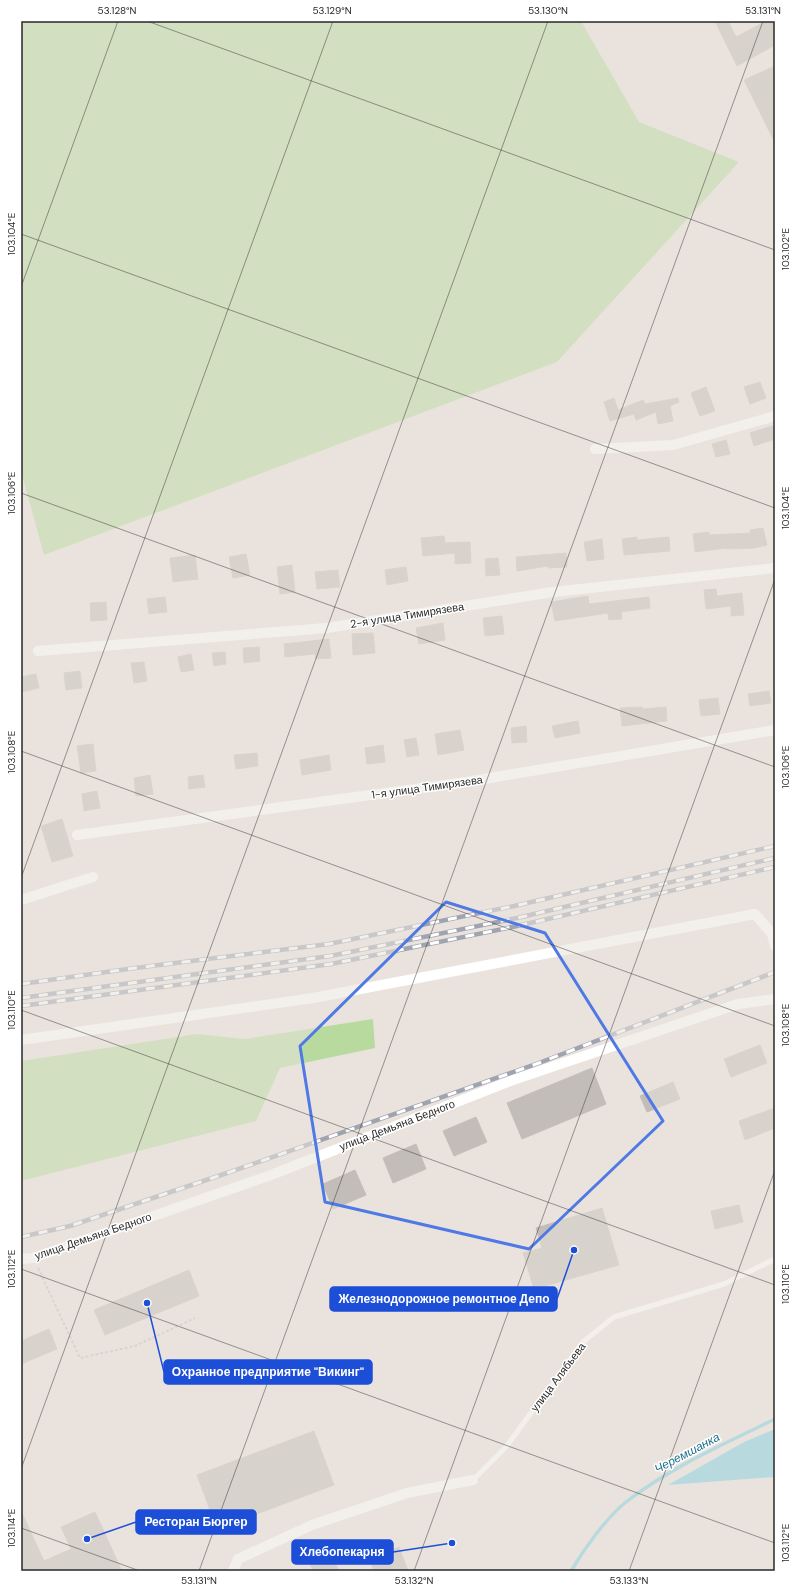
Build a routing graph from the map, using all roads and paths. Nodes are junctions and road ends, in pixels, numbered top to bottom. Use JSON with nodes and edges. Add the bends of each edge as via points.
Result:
{"nodes":[{"id":1,"x":775,"y":416,"type":"edge"},
{"id":2,"x":595,"y":449,"type":"dead end"},
{"id":3,"x":775,"y":568,"type":"edge"},
{"id":4,"x":38,"y":651,"type":"dead end"},
{"id":5,"x":775,"y":730,"type":"edge"},
{"id":6,"x":77,"y":835,"type":"dead end"},
{"id":7,"x":93,"y":877,"type":"dead end"},
{"id":8,"x":21,"y":900,"type":"edge"},
{"id":9,"x":775,"y":946,"type":"edge"},
{"id":10,"x":775,"y":999,"type":"edge"},
{"id":11,"x":21,"y":1040,"type":"edge"},
{"id":12,"x":32,"y":1258,"type":"junction"},
{"id":13,"x":21,"y":1259,"type":"edge"},
{"id":14,"x":775,"y":1259,"type":"edge"},
{"id":15,"x":194,"y":1318,"type":"dead end"},
{"id":16,"x":473,"y":1480,"type":"joint"},
{"id":17,"x":233,"y":1571,"type":"edge"}],
"edges":[{"from":1,"to":2,"type":"street","via":[[673,445]]},
{"from":3,"to":4,"type":"street","name":"2-я улица Тимирязева","via":[[554,592],[327,628]]},
{"from":5,"to":6,"type":"street","name":"1-я улица Тимирязева","via":[[466,782]]},
{"from":7,"to":8,"type":"street"},
{"from":9,"to":11,"type":"street","via":[[772,934],[755,914],[313,998]]},
{"from":10,"to":12,"type":"street","name":"улица Демьяна Бедного","via":[[738,1004],[513,1080],[271,1174]]},
{"from":12,"to":13,"type":"street","name":"улица Демьяна Бедного"},
{"from":12,"to":15,"type":"path","via":[[80,1358],[135,1346]]},
{"from":14,"to":16,"type":"lane","name":"улица Алябьева","via":[[724,1284],[614,1317],[583,1342],[506,1447]]},
{"from":16,"to":17,"type":"street","via":[[407,1493],[312,1525],[238,1559]]}]}
